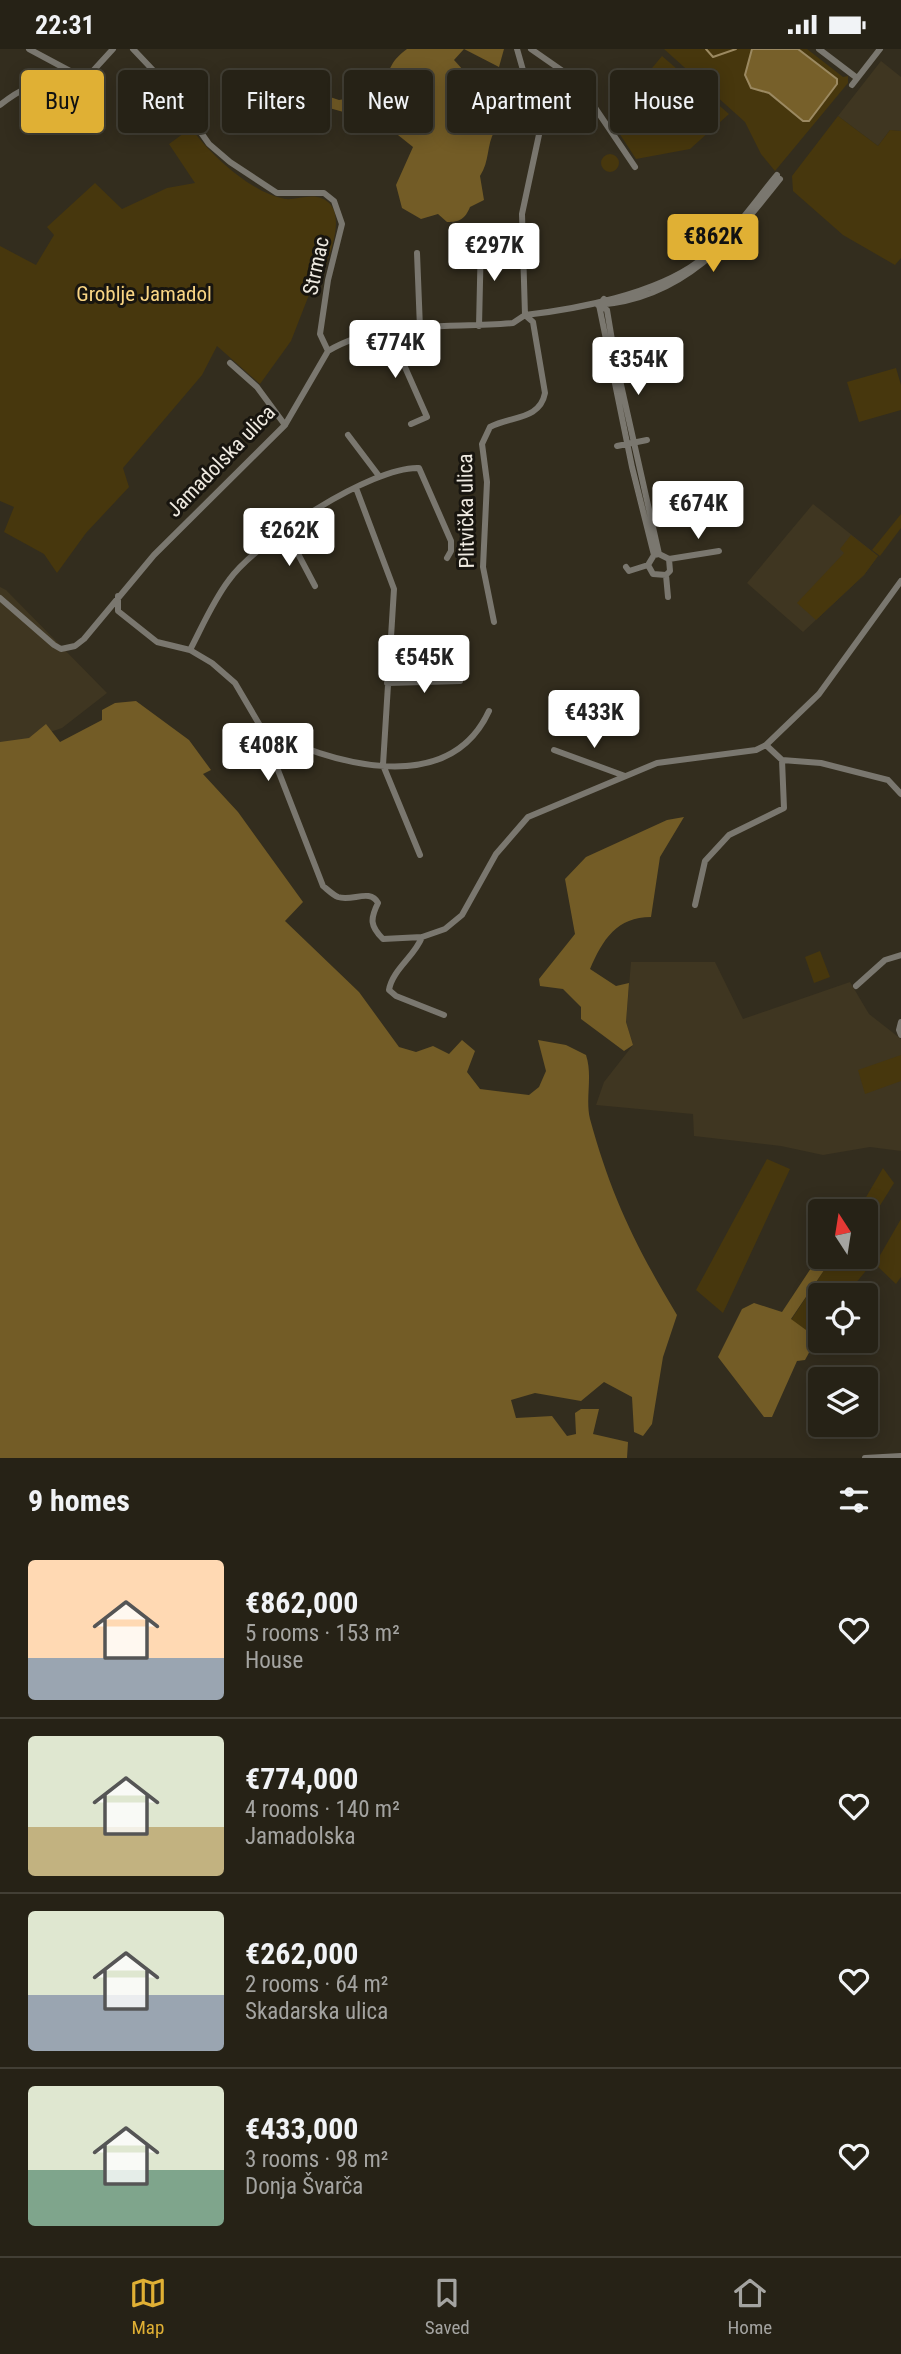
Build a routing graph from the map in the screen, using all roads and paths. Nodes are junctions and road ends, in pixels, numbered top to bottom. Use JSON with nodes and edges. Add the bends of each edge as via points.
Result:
{"nodes":[{"id":1,"x":29,"y":49,"type":"edge"},
{"id":2,"x":113,"y":49,"type":"edge"},
{"id":3,"x":133,"y":49,"type":"edge"},
{"id":4,"x":517,"y":49,"type":"edge"},
{"id":5,"x":531,"y":49,"type":"edge"},
{"id":6,"x":819,"y":49,"type":"edge"},
{"id":7,"x":880,"y":49,"type":"edge"},
{"id":8,"x":68,"y":70,"type":"edge"},
{"id":9,"x":94,"y":70,"type":"edge"},
{"id":10,"x":21,"y":89,"type":"edge"},
{"id":11,"x":0,"y":105,"type":"edge"},
{"id":12,"x":635,"y":167,"type":"dead end"},
{"id":13,"x":779,"y":177,"type":"dead end"},
{"id":14,"x":719,"y":232,"type":"dead end"},
{"id":15,"x":481,"y":239,"type":"dead end"},
{"id":16,"x":726,"y":241,"type":"junction"},
{"id":17,"x":735,"y":249,"type":"dead end"},
{"id":18,"x":417,"y":253,"type":"dead end"},
{"id":19,"x":602,"y":302,"type":"junction"},
{"id":20,"x":613,"y":303,"type":"junction"},
{"id":21,"x":607,"y":310,"type":"junction"},
{"id":22,"x":525,"y":315,"type":"junction"},
{"id":23,"x":479,"y":326,"type":"junction"},
{"id":24,"x":420,"y":328,"type":"junction"},
{"id":25,"x":389,"y":331,"type":"junction"},
{"id":26,"x":328,"y":351,"type":"junction"},
{"id":27,"x":230,"y":363,"type":"dead end"},
{"id":28,"x":411,"y":424,"type":"dead end"},
{"id":29,"x":285,"y":425,"type":"junction"},
{"id":30,"x":348,"y":435,"type":"dead end"},
{"id":31,"x":648,"y":440,"type":"dead end"},
{"id":32,"x":631,"y":443,"type":"junction"},
{"id":33,"x":617,"y":446,"type":"dead end"},
{"id":34,"x":379,"y":476,"type":"junction"},
{"id":35,"x":356,"y":488,"type":"junction"},
{"id":36,"x":286,"y":531,"type":"junction"},
{"id":37,"x":719,"y":551,"type":"dead end"},
{"id":38,"x":657,"y":554,"type":"junction"},
{"id":39,"x":447,"y":558,"type":"dead end"},
{"id":40,"x":670,"y":562,"type":"junction"},
{"id":41,"x":626,"y":567,"type":"dead end"},
{"id":42,"x":646,"y":568,"type":"junction"},
{"id":43,"x":662,"y":575,"type":"junction"},
{"id":44,"x":901,"y":583,"type":"edge"},
{"id":45,"x":315,"y":586,"type":"dead end"},
{"id":46,"x":118,"y":596,"type":"junction"},
{"id":47,"x":668,"y":597,"type":"dead end"},
{"id":48,"x":0,"y":598,"type":"edge"},
{"id":49,"x":494,"y":622,"type":"dead end"},
{"id":50,"x":190,"y":650,"type":"junction"},
{"id":51,"x":460,"y":681,"type":"dead end"},
{"id":52,"x":387,"y":683,"type":"junction"},
{"id":53,"x":489,"y":711,"type":"dead end"},
{"id":54,"x":262,"y":729,"type":"junction"},
{"id":55,"x":766,"y":745,"type":"junction"},
{"id":56,"x":555,"y":750,"type":"dead end"},
{"id":57,"x":782,"y":760,"type":"junction"},
{"id":58,"x":383,"y":765,"type":"junction"},
{"id":59,"x":625,"y":776,"type":"junction"},
{"id":60,"x":901,"y":794,"type":"edge"},
{"id":61,"x":420,"y":855,"type":"dead end"},
{"id":62,"x":695,"y":905,"type":"dead end"},
{"id":63,"x":422,"y":937,"type":"junction"},
{"id":64,"x":901,"y":955,"type":"edge"},
{"id":65,"x":856,"y":986,"type":"dead end"},
{"id":66,"x":444,"y":1015,"type":"dead end"},
{"id":67,"x":901,"y":1022,"type":"edge"},
{"id":68,"x":901,"y":1035,"type":"edge"},
{"id":69,"x":901,"y":1457,"type":"edge"},
{"id":70,"x":865,"y":1458,"type":"edge"}],
"edges":[{"from":1,"to":8,"type":"street"},
{"from":2,"to":9,"type":"street"},
{"from":3,"to":26,"type":"street","name":"Strmac","via":[[175,95],[209,144],[230,162],[277,193],[324,193],[334,201],[342,224],[320,334]]},
{"from":4,"to":22,"type":"street","via":[[540,130],[522,214]]},
{"from":5,"to":12,"type":"street","via":[[577,81]]},
{"from":6,"to":7,"type":"street","via":[[855,81]]},
{"from":10,"to":11,"type":"street"},
{"from":13,"to":16,"type":"street"},
{"from":14,"to":16,"type":"street"},
{"from":15,"to":23,"type":"street"},
{"from":16,"to":17,"type":"street"},
{"from":16,"to":19,"type":"street","via":[[668,280]]},
{"from":16,"to":20,"type":"street","via":[[679,280]]},
{"from":18,"to":24,"type":"street"},
{"from":19,"to":20,"type":"street"},
{"from":19,"to":21,"type":"street"},
{"from":19,"to":22,"type":"street"},
{"from":19,"to":32,"type":"street"},
{"from":20,"to":21,"type":"street"},
{"from":21,"to":32,"type":"street"},
{"from":22,"to":23,"type":"street","via":[[513,323]]},
{"from":22,"to":49,"type":"street","name":"Plitvička ulica","via":[[533,322],[543,404],[533,414],[490,427],[482,445],[487,482],[483,567]]},
{"from":23,"to":24,"type":"street"},
{"from":24,"to":25,"type":"street"},
{"from":25,"to":26,"type":"street"},
{"from":25,"to":28,"type":"street","via":[[427,417]]},
{"from":26,"to":29,"type":"street","name":"Jamadolska ulica"},
{"from":27,"to":29,"type":"street","via":[[257,387]]},
{"from":29,"to":46,"type":"street","name":"Jamadolska ulica"},
{"from":30,"to":34,"type":"street"},
{"from":31,"to":32,"type":"street"},
{"from":32,"to":33,"type":"street"},
{"from":32,"to":38,"type":"street"},
{"from":34,"to":35,"type":"street"},
{"from":34,"to":39,"type":"street","via":[[419,468],[451,541]]},
{"from":35,"to":36,"type":"street"},
{"from":35,"to":52,"type":"street","via":[[394,589]]},
{"from":36,"to":45,"type":"street"},
{"from":36,"to":50,"type":"street","via":[[230,578]]},
{"from":37,"to":40,"type":"street"},
{"from":38,"to":40,"type":"street"},
{"from":38,"to":42,"type":"street"},
{"from":40,"to":43,"type":"street"},
{"from":41,"to":42,"type":"street","via":[[629,571]]},
{"from":42,"to":43,"type":"street"},
{"from":43,"to":47,"type":"street"},
{"from":44,"to":55,"type":"street","via":[[819,694]]},
{"from":46,"to":48,"type":"street","name":"Jamadolska ulica","via":[[84,639],[61,649]]},
{"from":46,"to":50,"type":"street","via":[[118,611],[138,629],[167,647]]},
{"from":50,"to":54,"type":"street","via":[[235,683]]},
{"from":51,"to":52,"type":"street"},
{"from":52,"to":58,"type":"street"},
{"from":53,"to":58,"type":"street","via":[[482,726],[456,750],[425,764]]},
{"from":54,"to":58,"type":"street","via":[[325,757]]},
{"from":54,"to":63,"type":"street","via":[[323,886],[336,897],[375,898],[373,929],[383,939]]},
{"from":55,"to":57,"type":"street"},
{"from":55,"to":59,"type":"street","via":[[657,763]]},
{"from":56,"to":59,"type":"street"},
{"from":57,"to":60,"type":"street","via":[[864,773],[888,780]]},
{"from":57,"to":62,"type":"street","via":[[784,808],[729,835],[705,862]]},
{"from":58,"to":61,"type":"street"},
{"from":59,"to":63,"type":"street","via":[[528,817],[496,854],[462,915],[445,929]]},
{"from":63,"to":66,"type":"street","via":[[389,990]]},
{"from":64,"to":65,"type":"street","via":[[885,960]]},
{"from":67,"to":68,"type":"street"},
{"from":69,"to":70,"type":"street"}]}
